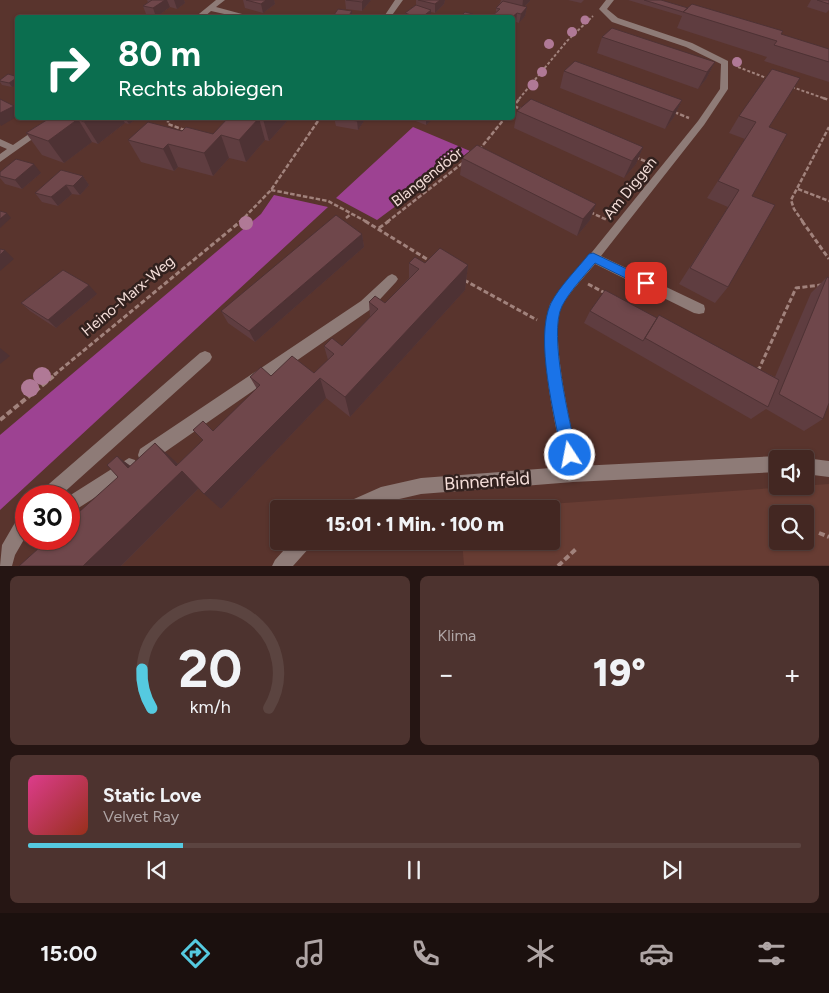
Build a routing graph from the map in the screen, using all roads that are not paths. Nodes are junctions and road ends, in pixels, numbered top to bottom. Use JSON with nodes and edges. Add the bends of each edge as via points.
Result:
{"nodes":[{"id":1,"x":221,"y":0,"type":"edge"},
{"id":2,"x":399,"y":0,"type":"edge"},
{"id":3,"x":610,"y":0,"type":"edge"},
{"id":4,"x":209,"y":8,"type":"junction"},
{"id":5,"x":200,"y":15,"type":"edge"},
{"id":6,"x":240,"y":15,"type":"edge"},
{"id":7,"x":388,"y":15,"type":"edge"},
{"id":8,"x":54,"y":120,"type":"edge"},
{"id":9,"x":0,"y":142,"type":"edge"},
{"id":10,"x":14,"y":149,"type":"junction"},
{"id":11,"x":0,"y":159,"type":"edge"},
{"id":12,"x":593,"y":257,"type":"junction"},
{"id":13,"x":392,"y":279,"type":"dead end"},
{"id":14,"x":699,"y":309,"type":"dead end"},
{"id":15,"x":205,"y":357,"type":"dead end"},
{"id":16,"x":769,"y":464,"type":"edge"},
{"id":17,"x":814,"y":467,"type":"edge"},
{"id":18,"x":829,"y":469,"type":"edge"},
{"id":19,"x":573,"y":474,"type":"junction"},
{"id":20,"x":60,"y":485,"type":"edge"},
{"id":21,"x":80,"y":499,"type":"edge"},
{"id":22,"x":370,"y":500,"type":"edge"},
{"id":23,"x":15,"y":540,"type":"edge"},
{"id":24,"x":15,"y":548,"type":"edge"},
{"id":25,"x":296,"y":550,"type":"edge"},
{"id":26,"x":5,"y":558,"type":"edge"},
{"id":27,"x":281,"y":566,"type":"edge"}],
"edges":[{"from":1,"to":4,"type":"street"},
{"from":2,"to":7,"type":"street"},
{"from":3,"to":12,"type":"street","name":"Am Diggen","via":[[603,9],[614,20],[688,45],[725,63],[724,89],[701,123]]},
{"from":4,"to":5,"type":"street"},
{"from":4,"to":6,"type":"street"},
{"from":8,"to":10,"type":"street"},
{"from":9,"to":10,"type":"street"},
{"from":10,"to":11,"type":"street"},
{"from":12,"to":14,"type":"street"},
{"from":12,"to":19,"type":"street","name":"Am Diggen","via":[[556,304],[551,325],[555,378]]},
{"from":13,"to":21,"type":"street","via":[[366,305]]},
{"from":15,"to":20,"type":"street"},
{"from":16,"to":19,"type":"street","name":"Binnenfeld"},
{"from":17,"to":18,"type":"street"},
{"from":19,"to":22,"type":"street","name":"Binnenfeld","via":[[421,486]]},
{"from":23,"to":26,"type":"street"},
{"from":24,"to":26,"type":"street"},
{"from":25,"to":27,"type":"street"}]}
